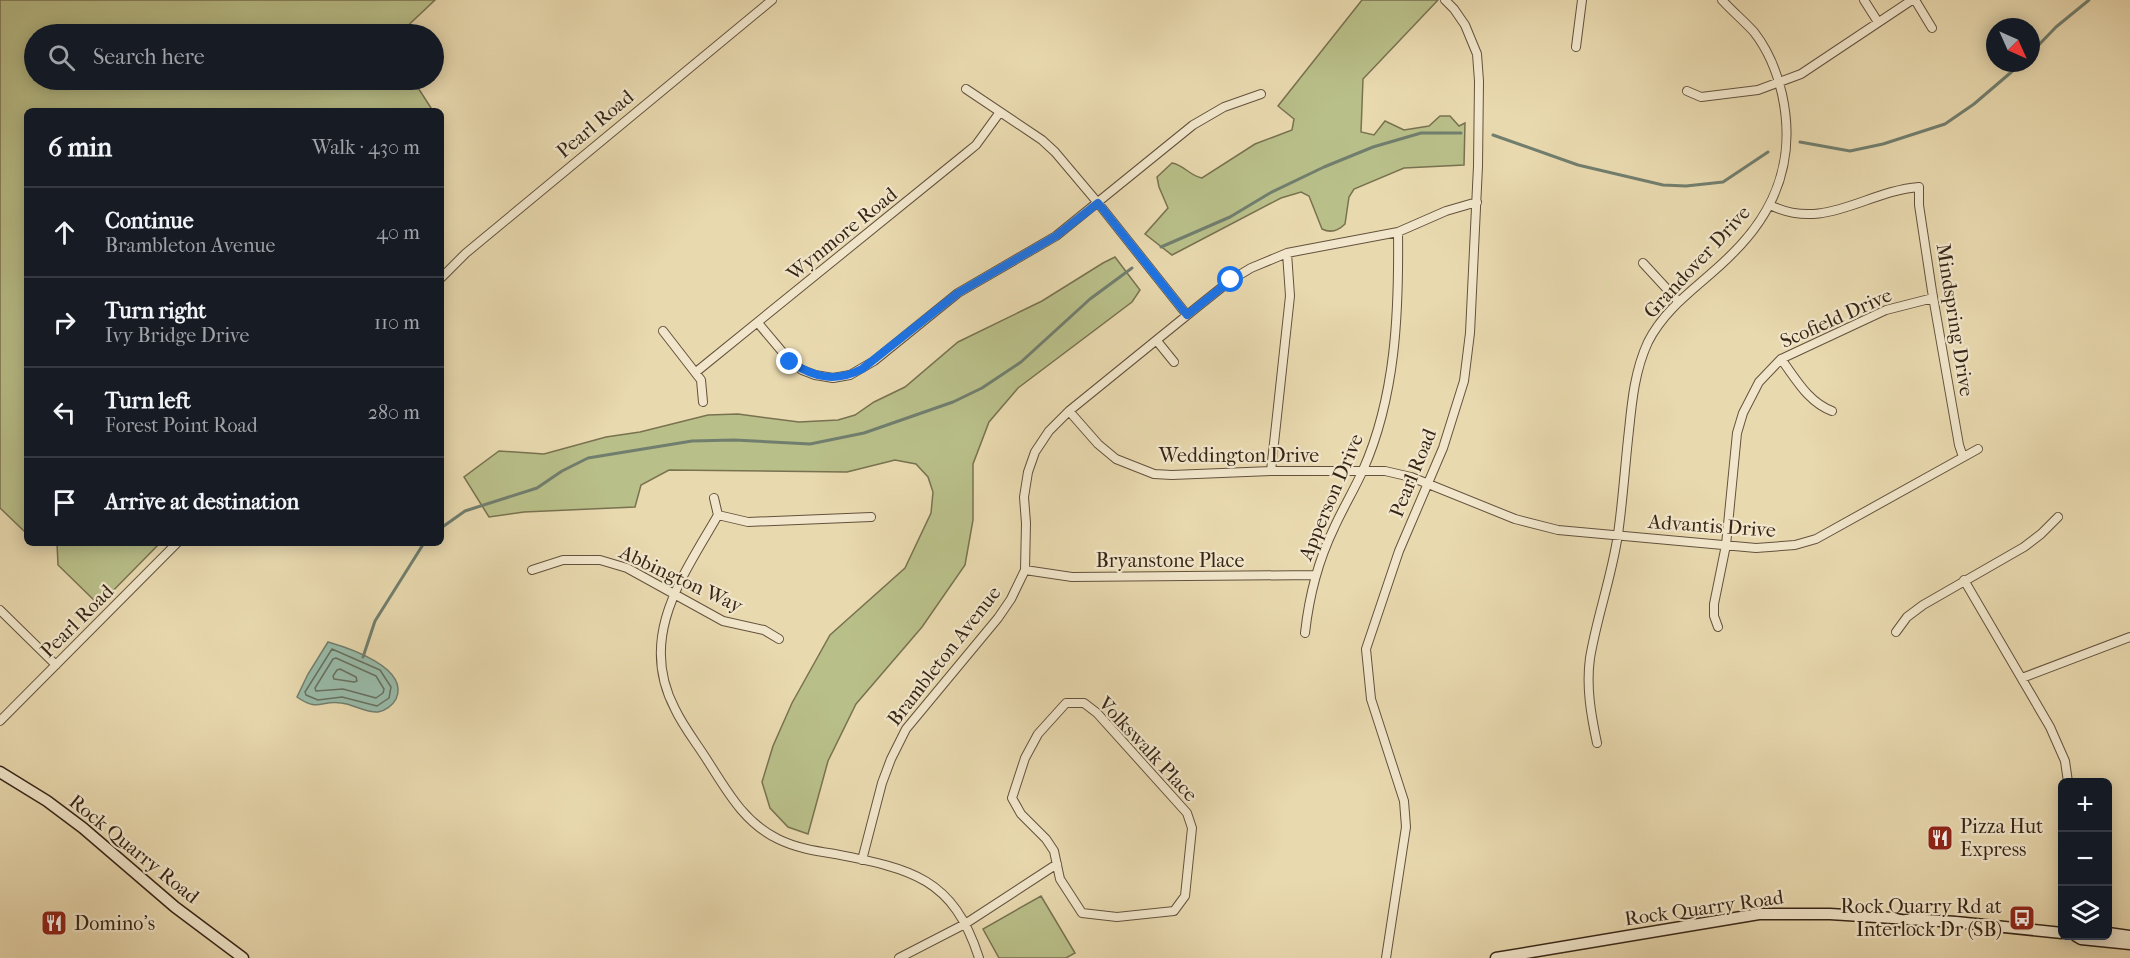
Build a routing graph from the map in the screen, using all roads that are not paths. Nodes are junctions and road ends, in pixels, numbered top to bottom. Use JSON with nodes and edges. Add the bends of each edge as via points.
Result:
{"nodes":[{"id":1,"x":772,"y":0,"type":"edge"},
{"id":2,"x":1445,"y":0,"type":"edge"},
{"id":3,"x":1582,"y":0,"type":"edge"},
{"id":4,"x":1722,"y":0,"type":"edge"},
{"id":5,"x":1864,"y":0,"type":"edge"},
{"id":6,"x":1913,"y":0,"type":"edge"},
{"id":7,"x":1878,"y":22,"type":"junction"},
{"id":8,"x":1932,"y":28,"type":"dead end"},
{"id":9,"x":1576,"y":47,"type":"dead end"},
{"id":10,"x":1779,"y":83,"type":"junction"},
{"id":11,"x":966,"y":89,"type":"dead end"},
{"id":12,"x":1687,"y":91,"type":"dead end"},
{"id":13,"x":1261,"y":94,"type":"dead end"},
{"id":14,"x":1000,"y":112,"type":"junction"},
{"id":15,"x":1477,"y":202,"type":"junction"},
{"id":16,"x":1098,"y":203,"type":"junction"},
{"id":17,"x":1770,"y":206,"type":"junction"},
{"id":18,"x":1398,"y":232,"type":"junction"},
{"id":19,"x":1287,"y":254,"type":"junction"},
{"id":20,"x":1643,"y":263,"type":"dead end"},
{"id":21,"x":444,"y":275,"type":"edge"},
{"id":22,"x":1933,"y":298,"type":"junction"},
{"id":23,"x":1678,"y":301,"type":"junction"},
{"id":24,"x":1187,"y":315,"type":"junction"},
{"id":25,"x":758,"y":323,"type":"junction"},
{"id":26,"x":663,"y":331,"type":"dead end"},
{"id":27,"x":1157,"y":341,"type":"junction"},
{"id":28,"x":1781,"y":359,"type":"junction"},
{"id":29,"x":1174,"y":362,"type":"dead end"},
{"id":30,"x":696,"y":372,"type":"junction"},
{"id":31,"x":703,"y":402,"type":"dead end"},
{"id":32,"x":1069,"y":411,"type":"junction"},
{"id":33,"x":1832,"y":411,"type":"dead end"},
{"id":34,"x":1978,"y":449,"type":"dead end"},
{"id":35,"x":1963,"y":457,"type":"junction"},
{"id":36,"x":1363,"y":470,"type":"junction"},
{"id":37,"x":1271,"y":471,"type":"junction"},
{"id":38,"x":1429,"y":484,"type":"junction"},
{"id":39,"x":714,"y":498,"type":"dead end"},
{"id":40,"x":718,"y":515,"type":"junction"},
{"id":41,"x":870,"y":517,"type":"dead end"},
{"id":42,"x":2058,"y":517,"type":"dead end"},
{"id":43,"x":1618,"y":536,"type":"junction"},
{"id":44,"x":1726,"y":545,"type":"junction"},
{"id":45,"x":174,"y":546,"type":"edge"},
{"id":46,"x":532,"y":570,"type":"dead end"},
{"id":47,"x":1025,"y":570,"type":"junction"},
{"id":48,"x":1316,"y":575,"type":"junction"},
{"id":49,"x":1964,"y":580,"type":"junction"},
{"id":50,"x":673,"y":593,"type":"junction"},
{"id":51,"x":0,"y":610,"type":"edge"},
{"id":52,"x":1718,"y":627,"type":"dead end"},
{"id":53,"x":1896,"y":632,"type":"dead end"},
{"id":54,"x":1305,"y":633,"type":"dead end"},
{"id":55,"x":2130,"y":637,"type":"edge"},
{"id":56,"x":780,"y":639,"type":"dead end"},
{"id":57,"x":56,"y":665,"type":"junction"},
{"id":58,"x":2022,"y":678,"type":"junction"},
{"id":59,"x":0,"y":721,"type":"edge"},
{"id":60,"x":1597,"y":743,"type":"dead end"},
{"id":61,"x":0,"y":772,"type":"edge"},
{"id":62,"x":2067,"y":778,"type":"edge"},
{"id":63,"x":862,"y":860,"type":"junction"},
{"id":64,"x":1058,"y":864,"type":"junction"},
{"id":65,"x":965,"y":924,"type":"junction"},
{"id":66,"x":2058,"y":933,"type":"edge"},
{"id":67,"x":2112,"y":934,"type":"edge"},
{"id":68,"x":2130,"y":936,"type":"edge"},
{"id":69,"x":2091,"y":940,"type":"edge"},
{"id":70,"x":2130,"y":944,"type":"edge"},
{"id":71,"x":243,"y":958,"type":"edge"},
{"id":72,"x":899,"y":958,"type":"edge"},
{"id":73,"x":979,"y":958,"type":"edge"},
{"id":74,"x":1386,"y":958,"type":"edge"},
{"id":75,"x":1496,"y":958,"type":"edge"}],
"edges":[{"from":1,"to":21,"type":"street","name":"Pearl Road"},
{"from":2,"to":15,"type":"street","name":"Pearl Road","via":[[1465,25],[1477,54]]},
{"from":3,"to":9,"type":"street"},
{"from":4,"to":10,"type":"street","name":"Grandover Drive","via":[[1754,33],[1769,56]]},
{"from":5,"to":7,"type":"street"},
{"from":6,"to":7,"type":"street"},
{"from":6,"to":8,"type":"street"},
{"from":7,"to":10,"type":"street","via":[[1802,74]]},
{"from":10,"to":12,"type":"street","via":[[1758,90],[1701,97]]},
{"from":10,"to":17,"type":"street","name":"Grandover Drive","via":[[1788,136],[1786,160]]},
{"from":11,"to":14,"type":"street"},
{"from":13,"to":16,"type":"street","via":[[1224,107],[1192,125]]},
{"from":14,"to":16,"type":"street","via":[[1055,152]]},
{"from":14,"to":25,"type":"street","name":"Wynmore Road","via":[[965,154]]},
{"from":15,"to":18,"type":"street","name":"Brambleton Avenue"},
{"from":15,"to":38,"type":"street","name":"Pearl Road","via":[[1464,381]]},
{"from":16,"to":24,"type":"street"},
{"from":16,"to":25,"type":"street","via":[[1056,236],[958,293],[874,361],[850,375],[833,378],[802,370],[790,362]]},
{"from":17,"to":22,"type":"street","name":"Mindspring Drive","via":[[1794,215],[1819,214],[1906,188],[1919,188]]},
{"from":17,"to":23,"type":"street","name":"Grandover Drive","via":[[1731,256]]},
{"from":18,"to":19,"type":"street","name":"Brambleton Avenue"},
{"from":18,"to":36,"type":"street","name":"Apperson Drive","via":[[1399,293],[1392,363],[1378,427]]},
{"from":19,"to":24,"type":"street","name":"Brambleton Avenue","via":[[1231,280]]},
{"from":19,"to":37,"type":"street","via":[[1290,296]]},
{"from":20,"to":23,"type":"street"},
{"from":22,"to":28,"type":"street","name":"Scofield Drive","via":[[1886,310]]},
{"from":22,"to":35,"type":"street","name":"Mindspring Drive"},
{"from":23,"to":43,"type":"street","name":"Grandover Drive","via":[[1661,321],[1639,363]]},
{"from":24,"to":27,"type":"street","name":"Brambleton Avenue"},
{"from":25,"to":30,"type":"street","name":"Wynmore Road"},
{"from":26,"to":30,"type":"street"},
{"from":27,"to":29,"type":"street"},
{"from":27,"to":32,"type":"street","name":"Brambleton Avenue"},
{"from":28,"to":33,"type":"street","via":[[1811,399]]},
{"from":28,"to":44,"type":"street","name":"Scofield Drive","via":[[1759,382],[1737,433]]},
{"from":30,"to":31,"type":"street","via":[[701,380]]},
{"from":32,"to":37,"type":"street","name":"Weddington Drive","via":[[1116,459],[1154,474]]},
{"from":32,"to":47,"type":"street","name":"Brambleton Avenue","via":[[1049,431],[1028,472],[1024,497]]},
{"from":34,"to":35,"type":"street","name":"Advantis Drive"},
{"from":35,"to":44,"type":"street","name":"Advantis Drive","via":[[1816,539],[1778,548]]},
{"from":36,"to":37,"type":"street","name":"Weddington Drive"},
{"from":36,"to":38,"type":"street","name":"Weddington Drive","via":[[1404,475]]},
{"from":36,"to":48,"type":"street","name":"Apperson Drive"},
{"from":38,"to":43,"type":"street","name":"Advantis Drive","via":[[1531,524]]},
{"from":38,"to":74,"type":"street","name":"Pearl Road","via":[[1399,551],[1366,649],[1371,699],[1404,801],[1406,826]]},
{"from":39,"to":40,"type":"street"},
{"from":40,"to":41,"type":"street","via":[[748,522]]},
{"from":40,"to":50,"type":"street"},
{"from":42,"to":49,"type":"street","via":[[2024,547]]},
{"from":43,"to":44,"type":"street","name":"Advantis Drive"},
{"from":43,"to":60,"type":"street","name":"Grandover Drive","via":[[1590,658],[1590,712]]},
{"from":44,"to":52,"type":"street","name":"Scofield Drive","via":[[1714,604]]},
{"from":45,"to":57,"type":"street","name":"Pearl Road"},
{"from":46,"to":50,"type":"street","name":"Abbington Way","via":[[564,560],[600,560],[627,568]]},
{"from":47,"to":48,"type":"street","name":"Bryanstone Place","via":[[1072,577]]},
{"from":47,"to":63,"type":"street","name":"Brambleton Avenue","via":[[998,618],[906,729],[882,783]]},
{"from":48,"to":54,"type":"street","name":"Apperson Drive"},
{"from":49,"to":53,"type":"street","via":[[1907,617]]},
{"from":49,"to":58,"type":"street"},
{"from":50,"to":56,"type":"street","name":"Abbington Way","via":[[723,621],[764,630]]},
{"from":50,"to":63,"type":"street","via":[[660,650],[667,691],[674,709],[734,802],[760,829],[778,839],[796,847]]},
{"from":51,"to":57,"type":"street"},
{"from":55,"to":58,"type":"street"},
{"from":57,"to":59,"type":"street","name":"Pearl Road"},
{"from":58,"to":62,"type":"street","via":[[2050,727],[2065,761]]},
{"from":61,"to":71,"type":"main road","name":"Rock Quarry Road","via":[[83,828],[175,907]]},
{"from":63,"to":65,"type":"street","via":[[904,870],[927,881],[947,897]]},
{"from":64,"to":64,"type":"street","name":"Volkswalk Place","via":[[1060,879],[1082,913],[1117,916],[1174,911],[1185,897],[1192,828],[1187,813],[1097,713],[1083,703],[1066,703],[1038,734],[1025,758],[1012,798],[1021,814],[1046,839]]},
{"from":64,"to":65,"type":"street"},
{"from":65,"to":72,"type":"street"},
{"from":65,"to":73,"type":"street"},
{"from":66,"to":75,"type":"main road","name":"Rock Quarry Road","via":[[1830,914],[1759,914]]},
{"from":67,"to":68,"type":"main road"},
{"from":69,"to":70,"type":"main road"}]}
